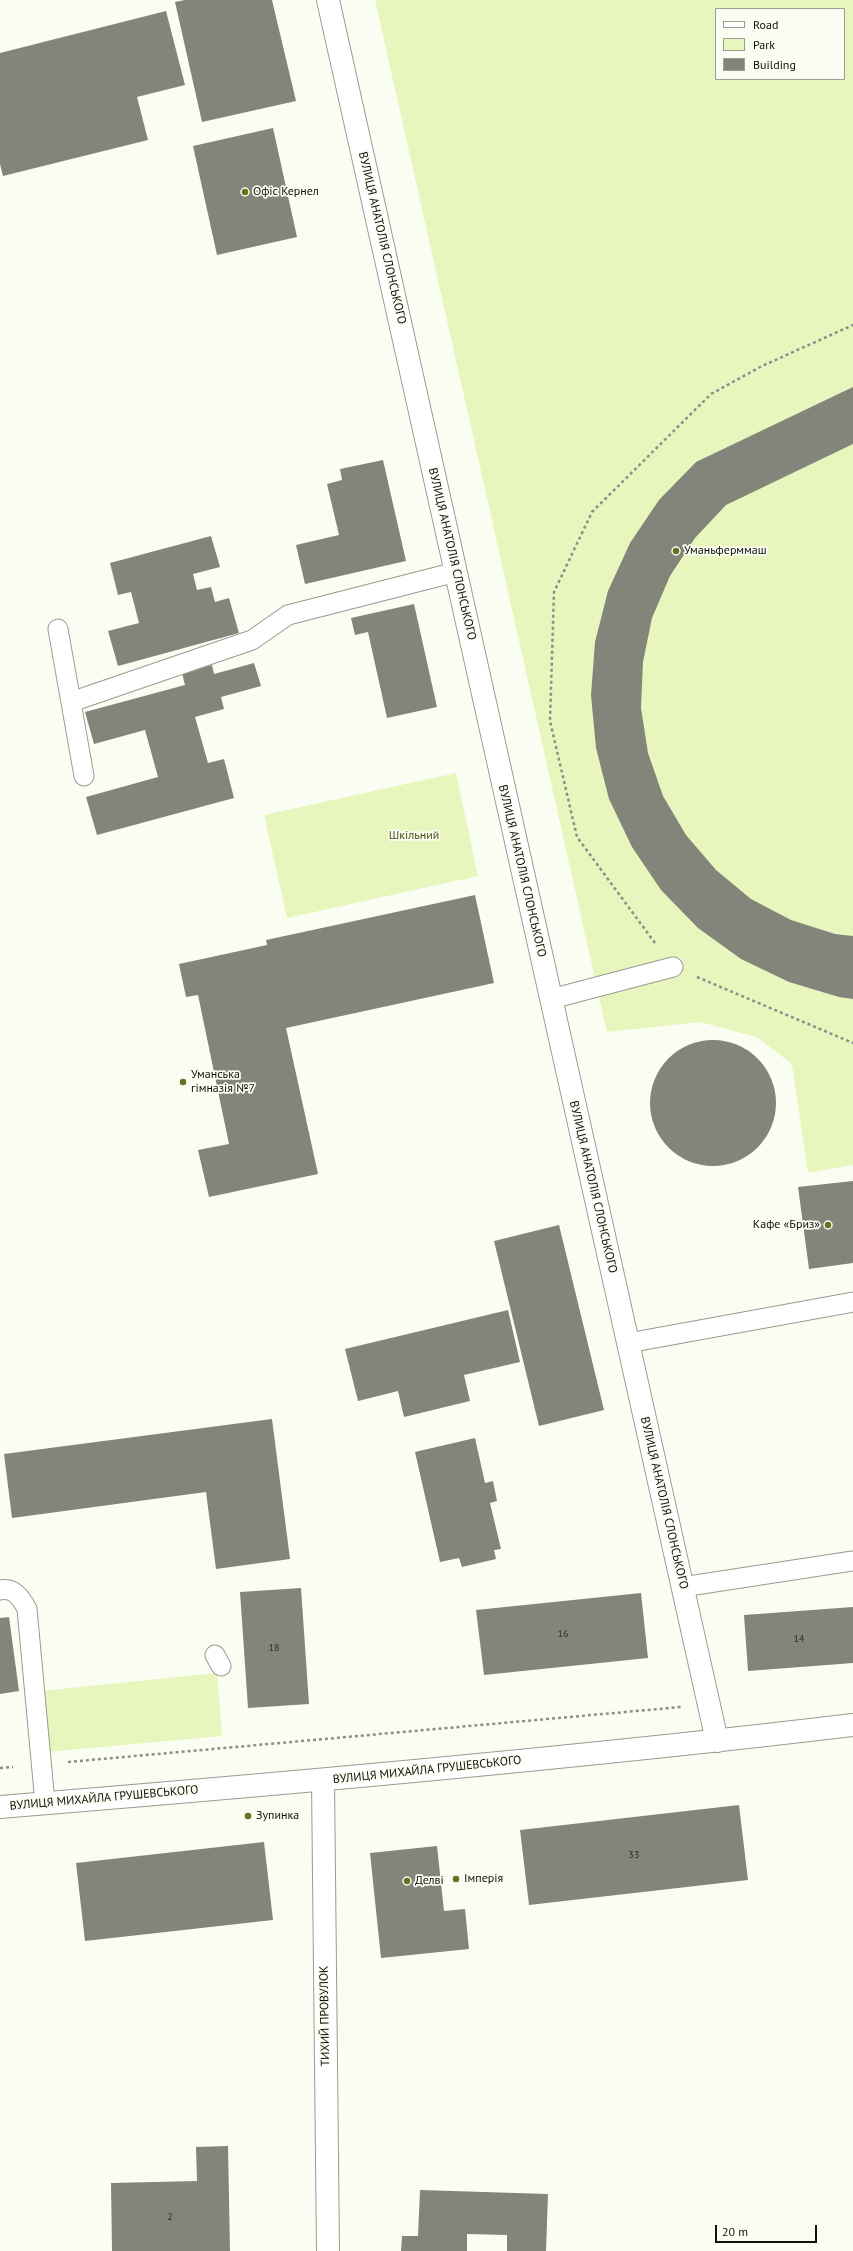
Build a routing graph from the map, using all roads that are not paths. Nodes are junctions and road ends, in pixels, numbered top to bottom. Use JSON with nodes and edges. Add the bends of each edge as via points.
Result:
{"nodes":[{"id":1,"x":328,"y":0,"type":"edge"},
{"id":2,"x":456,"y":572,"type":"junction"},
{"id":3,"x":58,"y":629,"type":"dead end"},
{"id":4,"x":71,"y":702,"type":"junction"},
{"id":5,"x":84,"y":776,"type":"dead end"},
{"id":6,"x":673,"y":967,"type":"road end"},
{"id":7,"x":551,"y":999,"type":"junction"},
{"id":8,"x":853,"y":1302,"type":"edge"},
{"id":9,"x":628,"y":1342,"type":"junction"},
{"id":10,"x":853,"y":1561,"type":"edge"},
{"id":11,"x":682,"y":1587,"type":"junction"},
{"id":12,"x":0,"y":1590,"type":"edge"},
{"id":13,"x":853,"y":1725,"type":"edge"},
{"id":14,"x":717,"y":1741,"type":"junction"},
{"id":15,"x":323,"y":1781,"type":"junction"},
{"id":16,"x":45,"y":1803,"type":"junction"},
{"id":17,"x":0,"y":1807,"type":"edge"},
{"id":18,"x":328,"y":2251,"type":"edge"}],
"edges":[{"from":1,"to":2,"type":"street","name":"ВУЛИЦЯ АНАТОЛІЯ СЛОНСЬКОГО"},
{"from":2,"to":4,"type":"lane","via":[[288,615],[252,640]]},
{"from":2,"to":7,"type":"street","name":"ВУЛИЦЯ АНАТОЛІЯ СЛОНСЬКОГО"},
{"from":3,"to":4,"type":"lane"},
{"from":4,"to":5,"type":"lane"},
{"from":6,"to":7,"type":"lane"},
{"from":7,"to":9,"type":"street","name":"ВУЛИЦЯ АНАТОЛІЯ СЛОНСЬКОГО"},
{"from":8,"to":9,"type":"lane"},
{"from":9,"to":11,"type":"street","name":"ВУЛИЦЯ АНАТОЛІЯ СЛОНСЬКОГО"},
{"from":10,"to":11,"type":"lane"},
{"from":11,"to":14,"type":"street","name":"ВУЛИЦЯ АНАТОЛІЯ СЛОНСЬКОГО"},
{"from":12,"to":16,"type":"lane","via":[[7,1588],[21,1596],[27,1609]]},
{"from":13,"to":14,"type":"street","name":"ВУЛИЦЯ МИХАЙЛА ГРУШЕВСЬКОГО"},
{"from":14,"to":15,"type":"street","name":"ВУЛИЦЯ МИХАЙЛА ГРУШЕВСЬКОГО"},
{"from":15,"to":16,"type":"street","name":"ВУЛИЦЯ МИХАЙЛА ГРУШЕВСЬКОГО"},
{"from":15,"to":18,"type":"street","name":"ТИХИЙ ПРОВУЛОК"},
{"from":16,"to":17,"type":"street","name":"ВУЛИЦЯ МИХАЙЛА ГРУШЕВСЬКОГО"}]}
